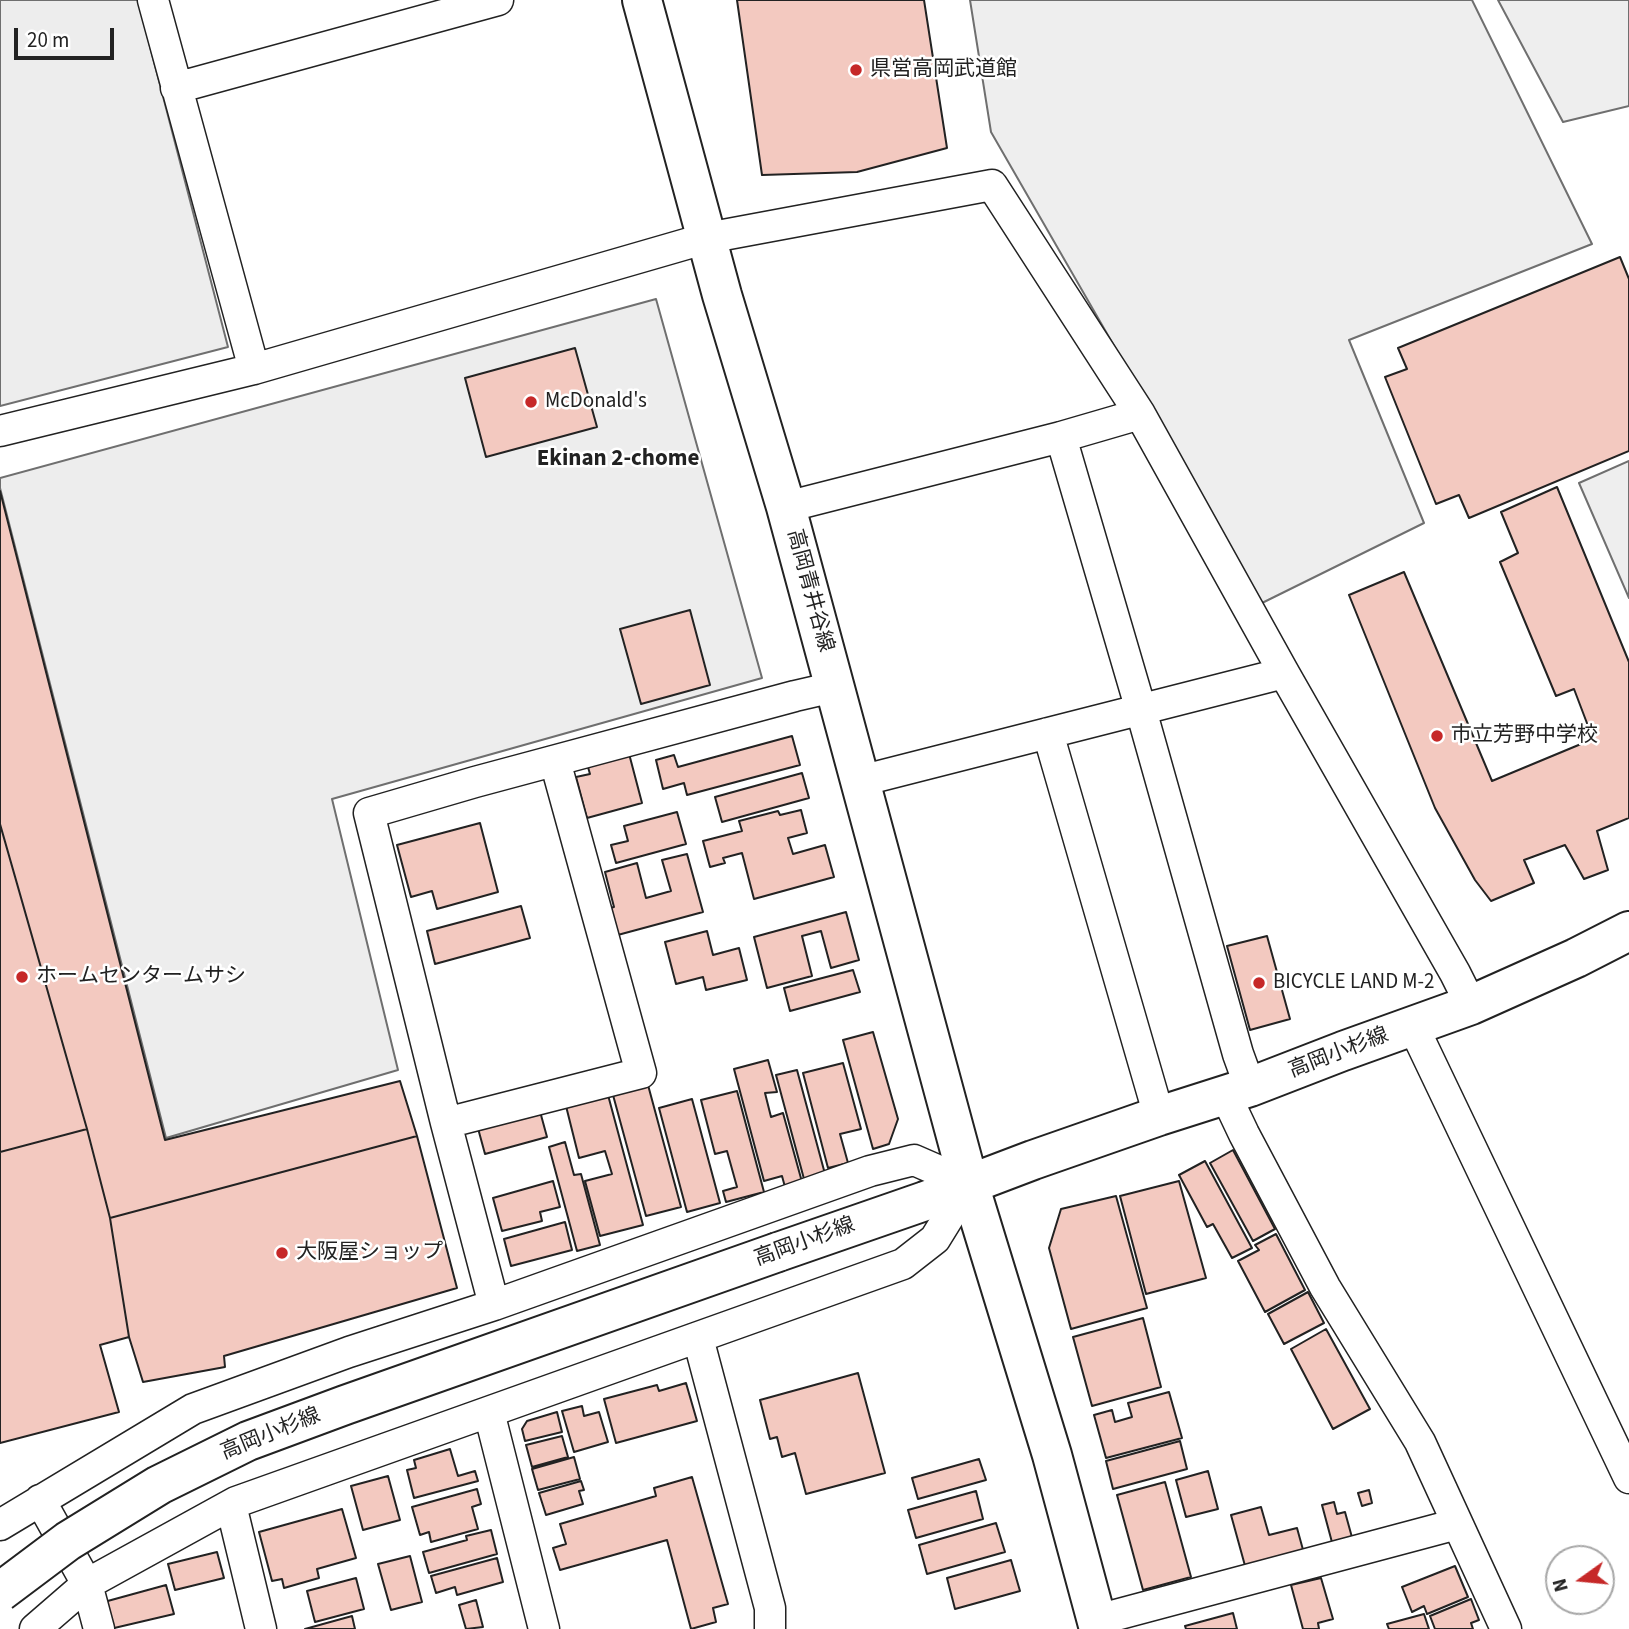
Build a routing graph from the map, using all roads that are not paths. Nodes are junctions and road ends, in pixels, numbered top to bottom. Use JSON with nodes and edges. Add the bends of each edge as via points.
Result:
{"nodes":[{"id":1,"x":153,"y":0,"type":"edge"},
{"id":2,"x":498,"y":0,"type":"edge"},
{"id":3,"x":642,"y":0,"type":"edge"},
{"id":4,"x":176,"y":88,"type":"junction"},
{"id":5,"x":707,"y":239,"type":"junction"},
{"id":6,"x":254,"y":369,"type":"junction"},
{"id":7,"x":1140,"y":414,"type":"junction"},
{"id":8,"x":0,"y":431,"type":"edge"},
{"id":9,"x":1061,"y":437,"type":"junction"},
{"id":10,"x":786,"y":507,"type":"junction"},
{"id":11,"x":1284,"y":673,"type":"junction"},
{"id":12,"x":834,"y":687,"type":"junction"},
{"id":13,"x":1141,"y":710,"type":"junction"},
{"id":14,"x":1048,"y":733,"type":"junction"},
{"id":15,"x":555,"y":761,"type":"junction"},
{"id":16,"x":860,"y":780,"type":"junction"},
{"id":17,"x":1629,"y":931,"type":"edge"},
{"id":18,"x":1471,"y":1005,"type":"junction"},
{"id":19,"x":1413,"y":1026,"type":"junction"},
{"id":20,"x":1238,"y":1091,"type":"junction"},
{"id":21,"x":1159,"y":1116,"type":"junction"},
{"id":22,"x":446,"y":1123,"type":"junction"},
{"id":23,"x":969,"y":1184,"type":"junction"},
{"id":24,"x":494,"y":1305,"type":"junction"},
{"id":25,"x":698,"y":1338,"type":"junction"},
{"id":26,"x":489,"y":1412,"type":"junction"},
{"id":27,"x":1629,"y":1478,"type":"edge"},
{"id":28,"x":40,"y":1500,"type":"junction"},
{"id":29,"x":231,"y":1505,"type":"junction"},
{"id":30,"x":1457,"y":1524,"type":"junction"},
{"id":31,"x":0,"y":1525,"type":"edge"},
{"id":32,"x":87,"y":1584,"type":"junction"},
{"id":33,"x":0,"y":1592,"type":"edge"},
{"id":34,"x":1098,"y":1625,"type":"edge"},
{"id":35,"x":35,"y":1629,"type":"edge"},
{"id":36,"x":99,"y":1629,"type":"edge"},
{"id":37,"x":261,"y":1629,"type":"edge"},
{"id":38,"x":544,"y":1629,"type":"edge"},
{"id":39,"x":771,"y":1629,"type":"edge"},
{"id":40,"x":1506,"y":1629,"type":"edge"}],
"edges":[{"from":1,"to":4,"type":"street"},
{"from":2,"to":4,"type":"street"},
{"from":3,"to":5,"type":"main road","name":"高岡青井谷線"},
{"from":4,"to":6,"type":"street"},
{"from":5,"to":6,"type":"street"},
{"from":5,"to":7,"type":"street","via":[[992,185]]},
{"from":5,"to":10,"type":"main road","name":"高岡青井谷線"},
{"from":6,"to":8,"type":"street"},
{"from":7,"to":9,"type":"street"},
{"from":7,"to":11,"type":"street"},
{"from":9,"to":10,"type":"street"},
{"from":9,"to":13,"type":"street"},
{"from":10,"to":12,"type":"main road","name":"高岡青井谷線"},
{"from":11,"to":13,"type":"street"},
{"from":11,"to":18,"type":"street"},
{"from":12,"to":15,"type":"street"},
{"from":12,"to":16,"type":"main road","name":"高岡青井谷線"},
{"from":13,"to":14,"type":"street"},
{"from":13,"to":20,"type":"street","via":[[1238,1054]]},
{"from":14,"to":16,"type":"street"},
{"from":14,"to":21,"type":"street"},
{"from":15,"to":22,"type":"street","via":[[369,813]]},
{"from":15,"to":22,"type":"street","via":[[640,1073]]},
{"from":16,"to":23,"type":"main road","name":"高岡青井谷線"},
{"from":17,"to":18,"type":"main road","name":"高岡小杉線"},
{"from":18,"to":19,"type":"main road","name":"高岡小杉線"},
{"from":19,"to":20,"type":"main road","name":"高岡小杉線"},
{"from":19,"to":27,"type":"street"},
{"from":20,"to":21,"type":"main road","name":"高岡小杉線"},
{"from":20,"to":30,"type":"street","via":[[1244,1134],[1325,1287],[1420,1442]]},
{"from":21,"to":23,"type":"main road","name":"高岡小杉線"},
{"from":22,"to":24,"type":"street"},
{"from":23,"to":24,"type":"street","via":[[914,1160],[870,1171]]},
{"from":23,"to":25,"type":"street","via":[[935,1239],[903,1264]]},
{"from":23,"to":33,"type":"main road","name":"高岡小杉線","bridge":true,"via":[[248,1441],[159,1485],[68,1541]]},
{"from":23,"to":34,"type":"main road","name":"高岡青井谷線","via":[[1052,1455]]},
{"from":24,"to":28,"type":"street","via":[[193,1409]]},
{"from":25,"to":26,"type":"street"},
{"from":25,"to":39,"type":"street","via":[[770,1608]]},
{"from":26,"to":29,"type":"street"},
{"from":26,"to":38,"type":"street"},
{"from":28,"to":31,"type":"street"},
{"from":28,"to":32,"type":"street"},
{"from":29,"to":32,"type":"street"},
{"from":29,"to":37,"type":"street"},
{"from":30,"to":34,"type":"street"},
{"from":30,"to":40,"type":"street"},
{"from":32,"to":35,"type":"street"},
{"from":32,"to":36,"type":"street"}]}
